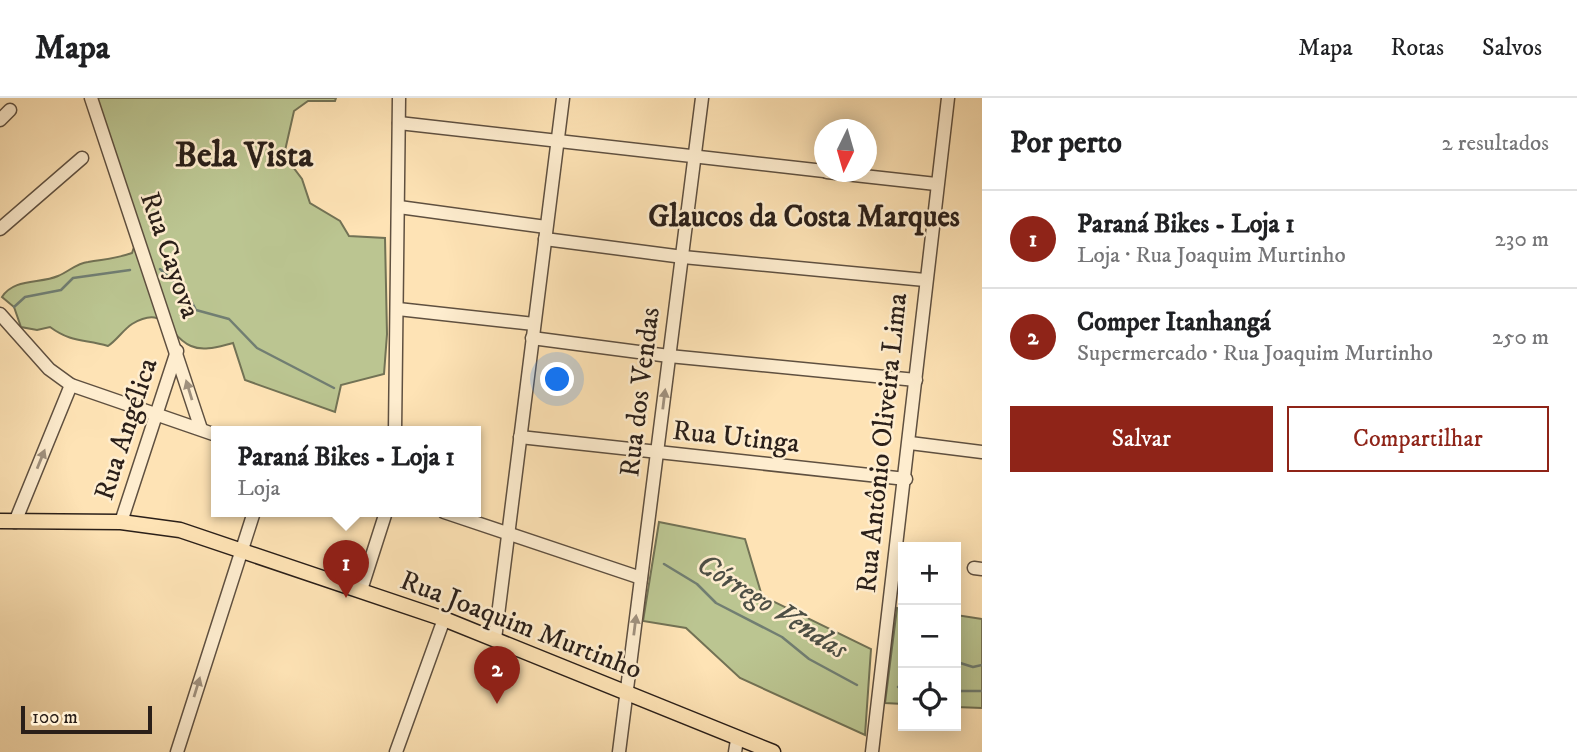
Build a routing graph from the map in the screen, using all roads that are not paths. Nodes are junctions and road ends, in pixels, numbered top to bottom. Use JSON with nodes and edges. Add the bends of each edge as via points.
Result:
{"nodes":[{"id":1,"x":91,"y":98,"type":"edge"},
{"id":2,"x":399,"y":98,"type":"edge"},
{"id":3,"x":564,"y":98,"type":"edge"},
{"id":4,"x":702,"y":98,"type":"edge"},
{"id":5,"x":948,"y":98,"type":"edge"},
{"id":6,"x":10,"y":110,"type":"dead end"},
{"id":7,"x":0,"y":120,"type":"edge"},
{"id":8,"x":399,"y":123,"type":"junction"},
{"id":9,"x":559,"y":141,"type":"junction"},
{"id":10,"x":693,"y":156,"type":"junction"},
{"id":11,"x":82,"y":158,"type":"dead end"},
{"id":12,"x":814,"y":170,"type":"edge"},
{"id":13,"x":877,"y":177,"type":"edge"},
{"id":14,"x":936,"y":184,"type":"junction"},
{"id":15,"x":399,"y":207,"type":"junction"},
{"id":16,"x":0,"y":229,"type":"edge"},
{"id":17,"x":546,"y":233,"type":"junction"},
{"id":18,"x":682,"y":257,"type":"junction"},
{"id":19,"x":925,"y":280,"type":"junction"},
{"id":20,"x":398,"y":309,"type":"junction"},
{"id":21,"x":0,"y":314,"type":"edge"},
{"id":22,"x":534,"y":324,"type":"junction"},
{"id":23,"x":532,"y":338,"type":"junction"},
{"id":24,"x":177,"y":351,"type":"junction"},
{"id":25,"x":670,"y":356,"type":"junction"},
{"id":26,"x":916,"y":380,"type":"junction"},
{"id":27,"x":71,"y":385,"type":"junction"},
{"id":28,"x":155,"y":415,"type":"junction"},
{"id":29,"x":395,"y":426,"type":"edge"},
{"id":30,"x":201,"y":429,"type":"junction"},
{"id":31,"x":211,"y":433,"type":"edge"},
{"id":32,"x":520,"y":438,"type":"junction"},
{"id":33,"x":910,"y":443,"type":"junction"},
{"id":34,"x":982,"y":452,"type":"edge"},
{"id":35,"x":657,"y":453,"type":"junction"},
{"id":36,"x":905,"y":479,"type":"junction"},
{"id":37,"x":252,"y":517,"type":"edge"},
{"id":38,"x":384,"y":517,"type":"edge"},
{"id":39,"x":458,"y":517,"type":"edge"},
{"id":40,"x":7,"y":522,"type":"edge"},
{"id":41,"x":121,"y":522,"type":"junction"},
{"id":42,"x":507,"y":534,"type":"junction"},
{"id":43,"x":242,"y":550,"type":"junction"},
{"id":44,"x":641,"y":578,"type":"junction"},
{"id":45,"x":360,"y":590,"type":"junction"},
{"id":46,"x":444,"y":619,"type":"junction"},
{"id":47,"x":495,"y":639,"type":"junction"},
{"id":48,"x":627,"y":692,"type":"junction"},
{"id":49,"x":736,"y":746,"type":"edge"},
{"id":50,"x":177,"y":752,"type":"edge"},
{"id":51,"x":396,"y":752,"type":"edge"},
{"id":52,"x":619,"y":752,"type":"edge"},
{"id":53,"x":772,"y":752,"type":"edge"},
{"id":54,"x":872,"y":752,"type":"edge"}],
"edges":[{"from":1,"to":24,"type":"street","name":"Rua Cayova"},
{"from":2,"to":8,"type":"street"},
{"from":3,"to":9,"type":"street"},
{"from":4,"to":10,"type":"street","name":"Rua dos Vendas"},
{"from":5,"to":14,"type":"street","name":"Rua Antônio Oliveira Lima"},
{"from":6,"to":7,"type":"street"},
{"from":8,"to":9,"type":"street"},
{"from":8,"to":15,"type":"street"},
{"from":9,"to":10,"type":"street"},
{"from":9,"to":17,"type":"street"},
{"from":10,"to":12,"type":"street"},
{"from":10,"to":18,"type":"street","name":"Rua dos Vendas"},
{"from":11,"to":16,"type":"street"},
{"from":13,"to":14,"type":"street"},
{"from":14,"to":19,"type":"street","name":"Rua Antônio Oliveira Lima"},
{"from":15,"to":17,"type":"street"},
{"from":15,"to":20,"type":"street"},
{"from":17,"to":18,"type":"street"},
{"from":17,"to":22,"type":"street"},
{"from":18,"to":19,"type":"street"},
{"from":18,"to":25,"type":"street","name":"Rua dos Vendas"},
{"from":19,"to":26,"type":"street","name":"Rua Antônio Oliveira Lima"},
{"from":20,"to":22,"type":"street"},
{"from":20,"to":29,"type":"street"},
{"from":21,"to":27,"type":"street","via":[[49,369]]},
{"from":22,"to":23,"type":"street"},
{"from":23,"to":25,"type":"street"},
{"from":23,"to":32,"type":"street"},
{"from":24,"to":28,"type":"street","name":"Rua Angélica"},
{"from":30,"to":24,"type":"street","name":"Rua Cayova","one_way":true},
{"from":25,"to":26,"type":"street"},
{"from":35,"to":25,"type":"street","name":"Rua dos Vendas","one_way":true},
{"from":26,"to":33,"type":"street","name":"Rua Antônio Oliveira Lima"},
{"from":27,"to":28,"type":"street"},
{"from":40,"to":27,"type":"street","one_way":true},
{"from":28,"to":30,"type":"street"},
{"from":28,"to":41,"type":"street","name":"Rua Angélica"},
{"from":30,"to":31,"type":"street"},
{"from":32,"to":35,"type":"street","name":"Rua Utinga"},
{"from":32,"to":42,"type":"street"},
{"from":33,"to":34,"type":"street"},
{"from":33,"to":36,"type":"street","name":"Rua Antônio Oliveira Lima"},
{"from":35,"to":36,"type":"street","name":"Rua Utinga"},
{"from":35,"to":44,"type":"street","name":"Rua dos Vendas"},
{"from":36,"to":54,"type":"street","name":"Rua Antônio Oliveira Lima"},
{"from":37,"to":43,"type":"street"},
{"from":38,"to":45,"type":"street"},
{"from":39,"to":42,"type":"street"},
{"from":40,"to":41,"type":"main road","name":"Rua Joaquim Murtinho"},
{"from":41,"to":43,"type":"main road","name":"Rua Joaquim Murtinho","via":[[180,530]]},
{"from":42,"to":44,"type":"street"},
{"from":42,"to":47,"type":"street"},
{"from":43,"to":45,"type":"main road","name":"Rua Joaquim Murtinho"},
{"from":50,"to":43,"type":"street","one_way":true},
{"from":48,"to":44,"type":"street","name":"Rua dos Vendas","one_way":true},
{"from":45,"to":46,"type":"main road","name":"Rua Joaquim Murtinho"},
{"from":46,"to":47,"type":"main road","name":"Rua Joaquim Murtinho"},
{"from":46,"to":51,"type":"street"},
{"from":47,"to":48,"type":"main road","name":"Rua Joaquim Murtinho"},
{"from":48,"to":49,"type":"main road","name":"Rua Joaquim Murtinho"},
{"from":48,"to":52,"type":"street","name":"Rua dos Vendas"},
{"from":49,"to":53,"type":"main road","name":"Rua Joaquim Murtinho"}]}
